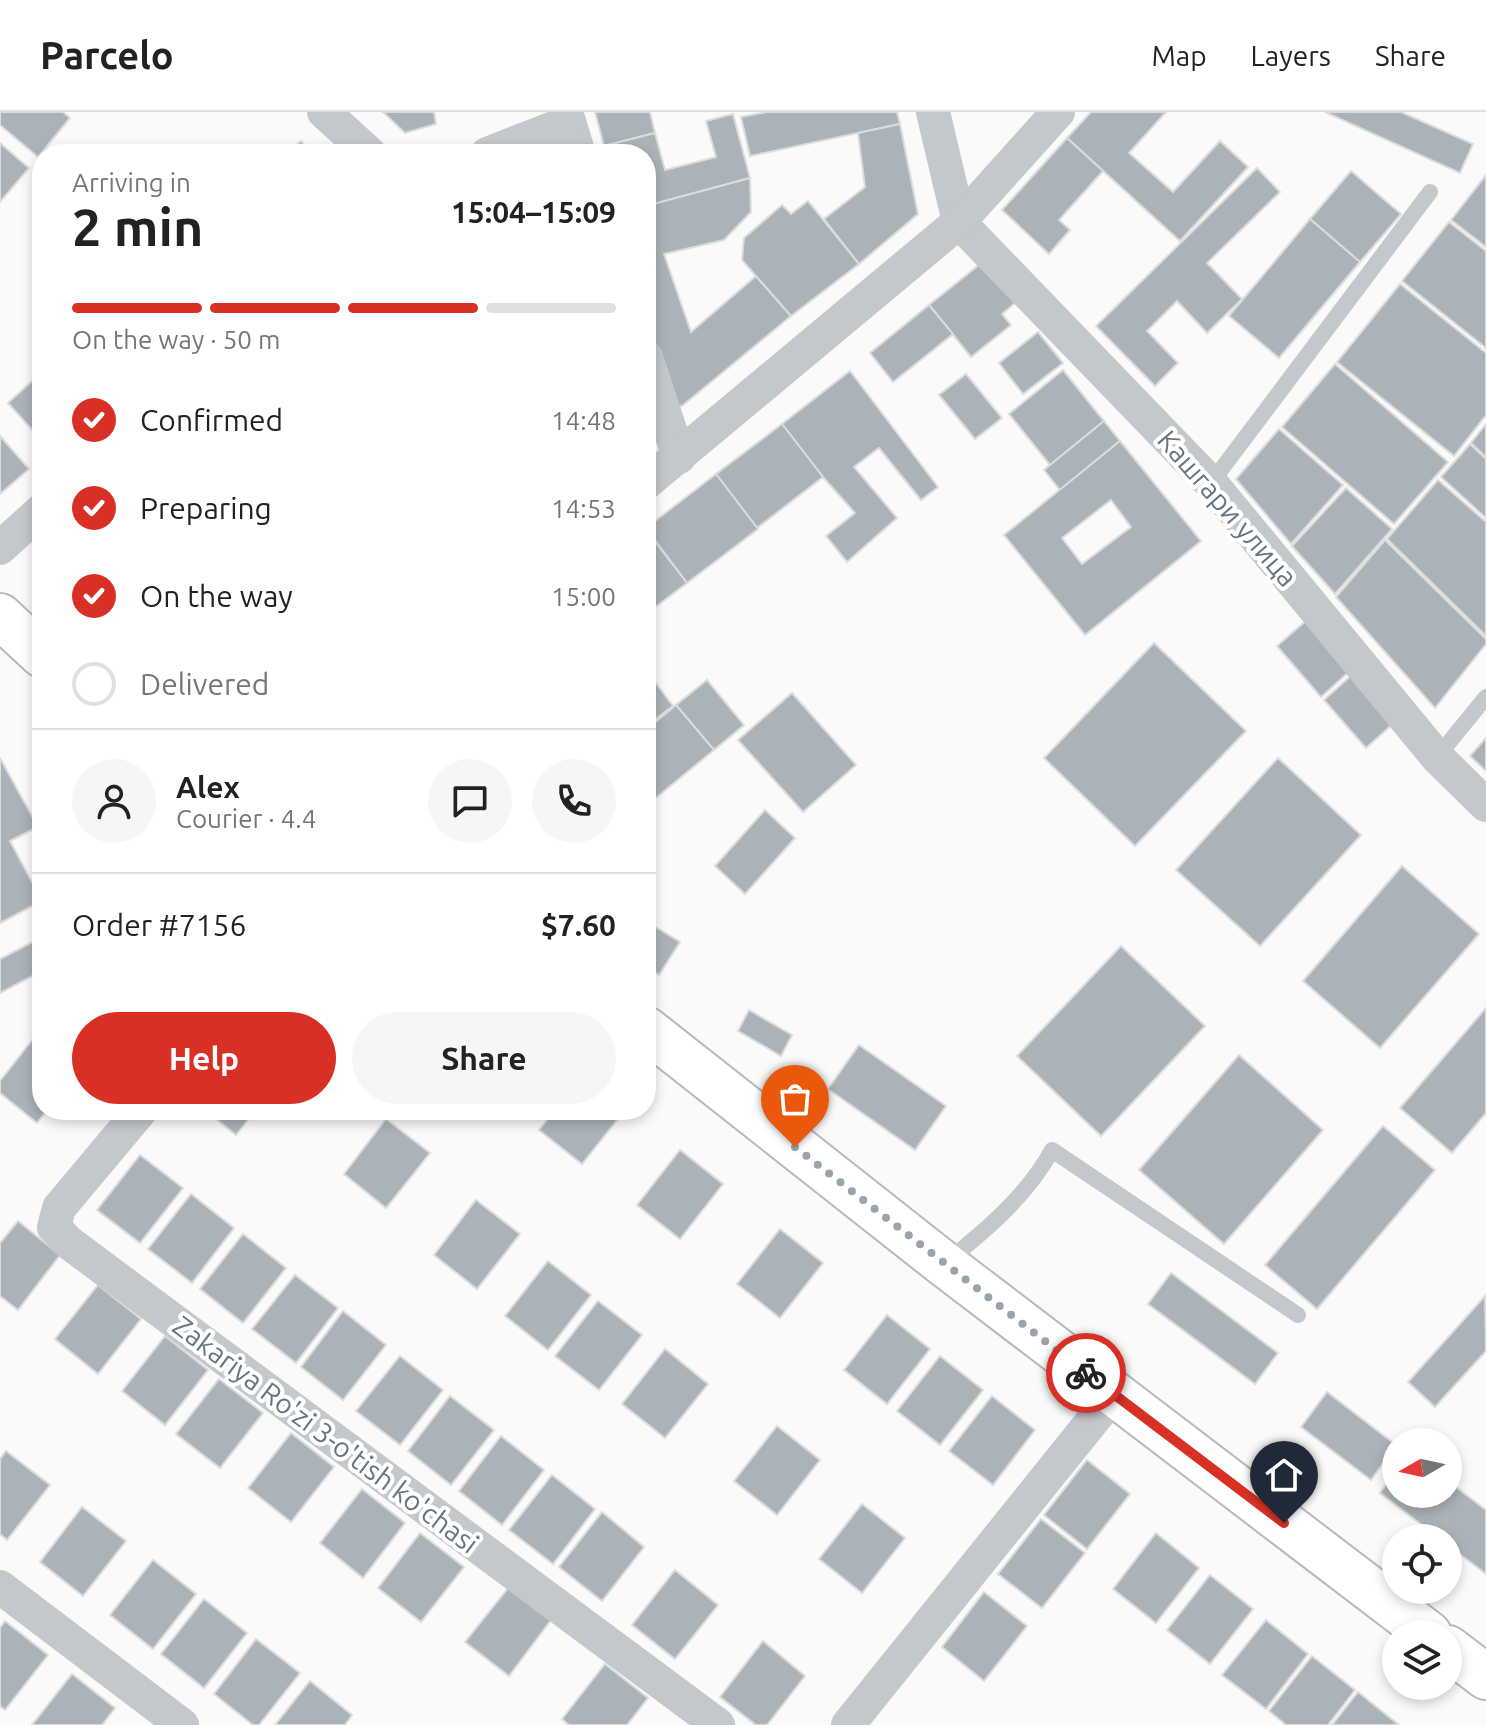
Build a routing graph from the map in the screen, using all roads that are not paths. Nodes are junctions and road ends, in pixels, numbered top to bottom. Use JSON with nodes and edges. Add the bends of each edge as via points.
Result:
{"nodes":[{"id":1,"x":324,"y":112,"type":"edge"},
{"id":2,"x":933,"y":112,"type":"edge"},
{"id":3,"x":1058,"y":112,"type":"edge"},
{"id":4,"x":571,"y":129,"type":"edge"},
{"id":5,"x":359,"y":144,"type":"edge"},
{"id":6,"x":521,"y":144,"type":"edge"},
{"id":7,"x":1430,"y":192,"type":"dead end"},
{"id":8,"x":959,"y":222,"type":"junction"},
{"id":9,"x":656,"y":387,"type":"edge"},
{"id":10,"x":679,"y":457,"type":"junction"},
{"id":11,"x":656,"y":475,"type":"edge"},
{"id":12,"x":1211,"y":483,"type":"junction"},
{"id":13,"x":32,"y":519,"type":"edge"},
{"id":14,"x":0,"y":548,"type":"edge"},
{"id":15,"x":0,"y":616,"type":"edge"},
{"id":16,"x":32,"y":646,"type":"edge"},
{"id":17,"x":1486,"y":697,"type":"edge"},
{"id":18,"x":1437,"y":757,"type":"junction"},
{"id":19,"x":1486,"y":805,"type":"edge"},
{"id":20,"x":656,"y":1037,"type":"edge"},
{"id":21,"x":133,"y":1120,"type":"edge"},
{"id":22,"x":944,"y":1264,"type":"junction"},
{"id":23,"x":1298,"y":1315,"type":"dead end"},
{"id":24,"x":1114,"y":1394,"type":"junction"},
{"id":25,"x":0,"y":1587,"type":"edge"},
{"id":26,"x":1411,"y":1620,"type":"edge"},
{"id":27,"x":1462,"y":1659,"type":"edge"},
{"id":28,"x":1486,"y":1677,"type":"edge"},
{"id":29,"x":182,"y":1725,"type":"edge"},
{"id":30,"x":718,"y":1725,"type":"edge"},
{"id":31,"x":848,"y":1725,"type":"edge"}],
"edges":[{"from":1,"to":5,"type":"street"},
{"from":2,"to":8,"type":"street"},
{"from":3,"to":8,"type":"street"},
{"from":4,"to":6,"type":"street"},
{"from":7,"to":12,"type":"lane"},
{"from":8,"to":10,"type":"street"},
{"from":8,"to":12,"type":"street","name":"Кашгари улица"},
{"from":9,"to":10,"type":"street"},
{"from":10,"to":11,"type":"street"},
{"from":12,"to":18,"type":"street","name":"Кашгари улица"},
{"from":13,"to":14,"type":"street"},
{"from":15,"to":16,"type":"main road"},
{"from":17,"to":18,"type":"lane"},
{"from":18,"to":19,"type":"street","name":"Кашгари улица"},
{"from":20,"to":22,"type":"main road"},
{"from":21,"to":30,"type":"street","name":"Zakariya Ro'zi 3-o'tish ko'chasi","via":[[59,1208],[54,1227],[68,1242]]},
{"from":22,"to":23,"type":"lane","via":[[987,1229],[1041,1171],[1052,1150]]},
{"from":22,"to":24,"type":"main road"},
{"from":24,"to":26,"type":"main road"},
{"from":24,"to":31,"type":"street"},
{"from":25,"to":29,"type":"street"},
{"from":27,"to":28,"type":"main road"}]}
